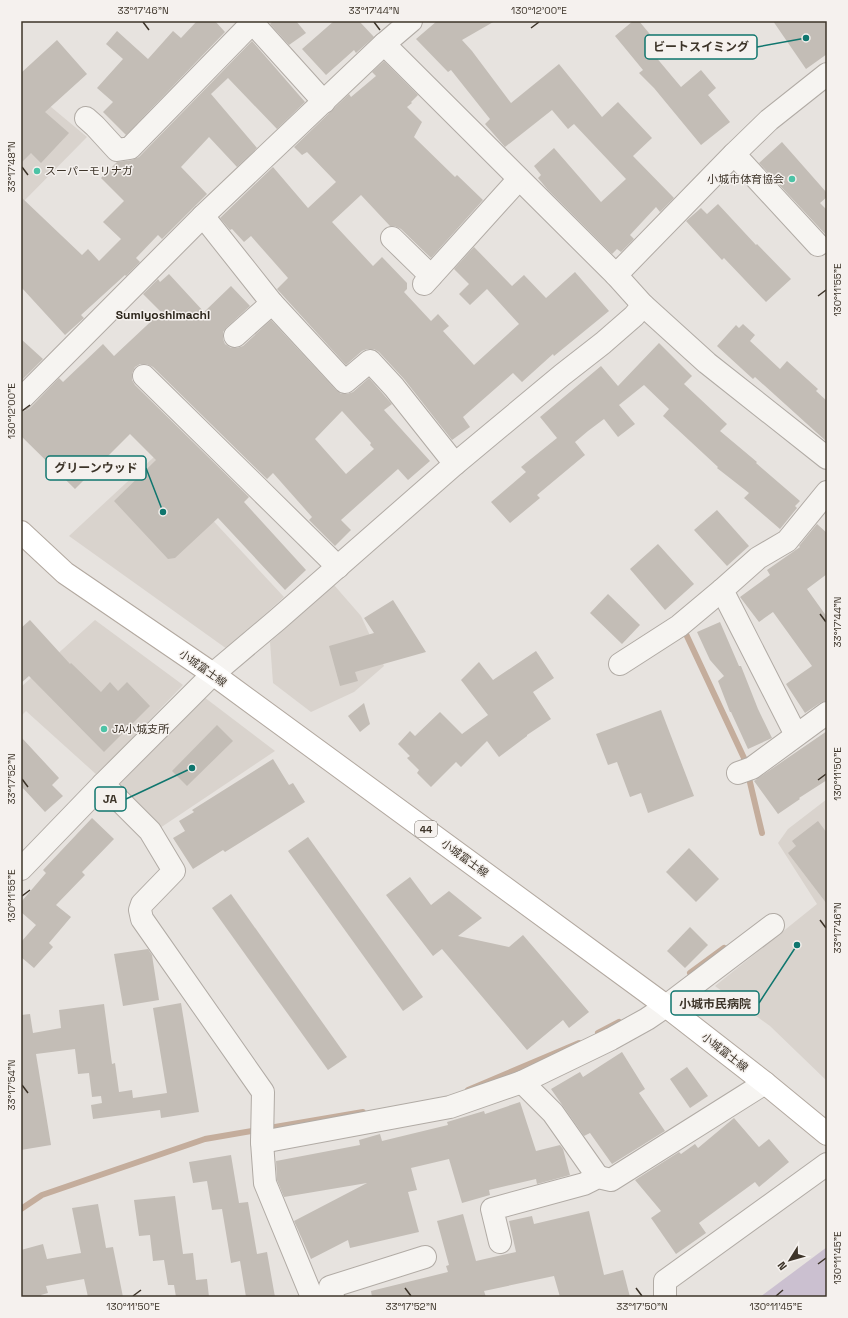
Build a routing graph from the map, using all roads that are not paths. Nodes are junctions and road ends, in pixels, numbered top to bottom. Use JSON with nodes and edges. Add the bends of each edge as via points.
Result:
{"nodes":[{"id":1,"x":412,"y":21,"type":"edge"},
{"id":2,"x":251,"y":22,"type":"edge"},
{"id":3,"x":384,"y":44,"type":"junction"},
{"id":4,"x":827,"y":74,"type":"edge"},
{"id":5,"x":324,"y":102,"type":"junction"},
{"id":6,"x":86,"y":118,"type":"dead end"},
{"id":7,"x":734,"y":154,"type":"junction"},
{"id":8,"x":519,"y":179,"type":"junction"},
{"id":9,"x":203,"y":216,"type":"junction"},
{"id":10,"x":392,"y":238,"type":"dead end"},
{"id":11,"x":818,"y":245,"type":"dead end"},
{"id":12,"x":616,"y":275,"type":"junction"},
{"id":13,"x":272,"y":303,"type":"junction"},
{"id":14,"x":643,"y":305,"type":"junction"},
{"id":15,"x":235,"y":336,"type":"dead end"},
{"id":16,"x":144,"y":376,"type":"dead end"},
{"id":17,"x":21,"y":399,"type":"edge"},
{"id":18,"x":827,"y":458,"type":"edge"},
{"id":19,"x":455,"y":464,"type":"junction"},
{"id":20,"x":827,"y":492,"type":"edge"},
{"id":21,"x":21,"y":532,"type":"edge"},
{"id":22,"x":338,"y":567,"type":"junction"},
{"id":23,"x":722,"y":590,"type":"junction"},
{"id":24,"x":620,"y":664,"type":"dead end"},
{"id":25,"x":213,"y":674,"type":"junction"},
{"id":26,"x":827,"y":713,"type":"edge"},
{"id":27,"x":796,"y":735,"type":"junction"},
{"id":28,"x":745,"y":770,"type":"dead end"},
{"id":29,"x":103,"y":784,"type":"junction"},
{"id":30,"x":21,"y":868,"type":"edge"},
{"id":31,"x":774,"y":925,"type":"dead end"},
{"id":32,"x":666,"y":1006,"type":"junction"},
{"id":33,"x":522,"y":1082,"type":"junction"},
{"id":34,"x":765,"y":1083,"type":"junction"},
{"id":35,"x":262,"y":1132,"type":"junction"},
{"id":36,"x":827,"y":1134,"type":"edge"},
{"id":37,"x":827,"y":1164,"type":"edge"},
{"id":38,"x":598,"y":1177,"type":"junction"},
{"id":39,"x":500,"y":1242,"type":"dead end"},
{"id":40,"x":424,"y":1257,"type":"dead end"},
{"id":41,"x":312,"y":1297,"type":"edge"},
{"id":42,"x":333,"y":1297,"type":"edge"},
{"id":43,"x":665,"y":1297,"type":"edge"}],
"edges":[{"from":1,"to":3,"type":"street"},
{"from":2,"to":5,"type":"street"},
{"from":2,"to":6,"type":"street","via":[[130,148],[117,150]]},
{"from":3,"to":5,"type":"street"},
{"from":3,"to":8,"type":"street"},
{"from":4,"to":7,"type":"street","via":[[769,120]]},
{"from":5,"to":9,"type":"street"},
{"from":7,"to":11,"type":"street"},
{"from":7,"to":12,"type":"street"},
{"from":8,"to":10,"type":"street","via":[[427,280]]},
{"from":8,"to":12,"type":"street"},
{"from":9,"to":13,"type":"street"},
{"from":9,"to":17,"type":"street"},
{"from":12,"to":14,"type":"street"},
{"from":13,"to":15,"type":"street"},
{"from":13,"to":19,"type":"street","via":[[345,382],[370,361]]},
{"from":14,"to":18,"type":"street","via":[[707,363]]},
{"from":14,"to":19,"type":"street","via":[[603,343]]},
{"from":16,"to":22,"type":"street"},
{"from":19,"to":22,"type":"street"},
{"from":20,"to":23,"type":"street","via":[[786,541],[758,558]]},
{"from":21,"to":25,"type":"main road","name":"小城富士線","number":"44","via":[[65,572]]},
{"from":22,"to":25,"type":"street"},
{"from":23,"to":24,"type":"street","via":[[679,626]]},
{"from":23,"to":27,"type":"street"},
{"from":25,"to":29,"type":"street"},
{"from":25,"to":32,"type":"main road","name":"小城富士線","number":"44"},
{"from":26,"to":27,"type":"street"},
{"from":27,"to":28,"type":"street"},
{"from":29,"to":30,"type":"street"},
{"from":29,"to":35,"type":"street","via":[[150,831],[174,871],[142,904],[142,919],[263,1092]]},
{"from":31,"to":32,"type":"street"},
{"from":32,"to":33,"type":"street","via":[[611,1039]]},
{"from":32,"to":34,"type":"main road","name":"小城富士線","number":"44"},
{"from":33,"to":35,"type":"street","via":[[450,1107]]},
{"from":33,"to":38,"type":"street","via":[[553,1113]]},
{"from":34,"to":36,"type":"main road","name":"小城富士線","number":"44"},
{"from":34,"to":38,"type":"street","via":[[611,1180]]},
{"from":35,"to":41,"type":"street","via":[[265,1183]]},
{"from":37,"to":43,"type":"street","via":[[665,1281]]},
{"from":38,"to":39,"type":"street","via":[[584,1184],[492,1209]]},
{"from":40,"to":42,"type":"street","via":[[330,1287]]}]}
